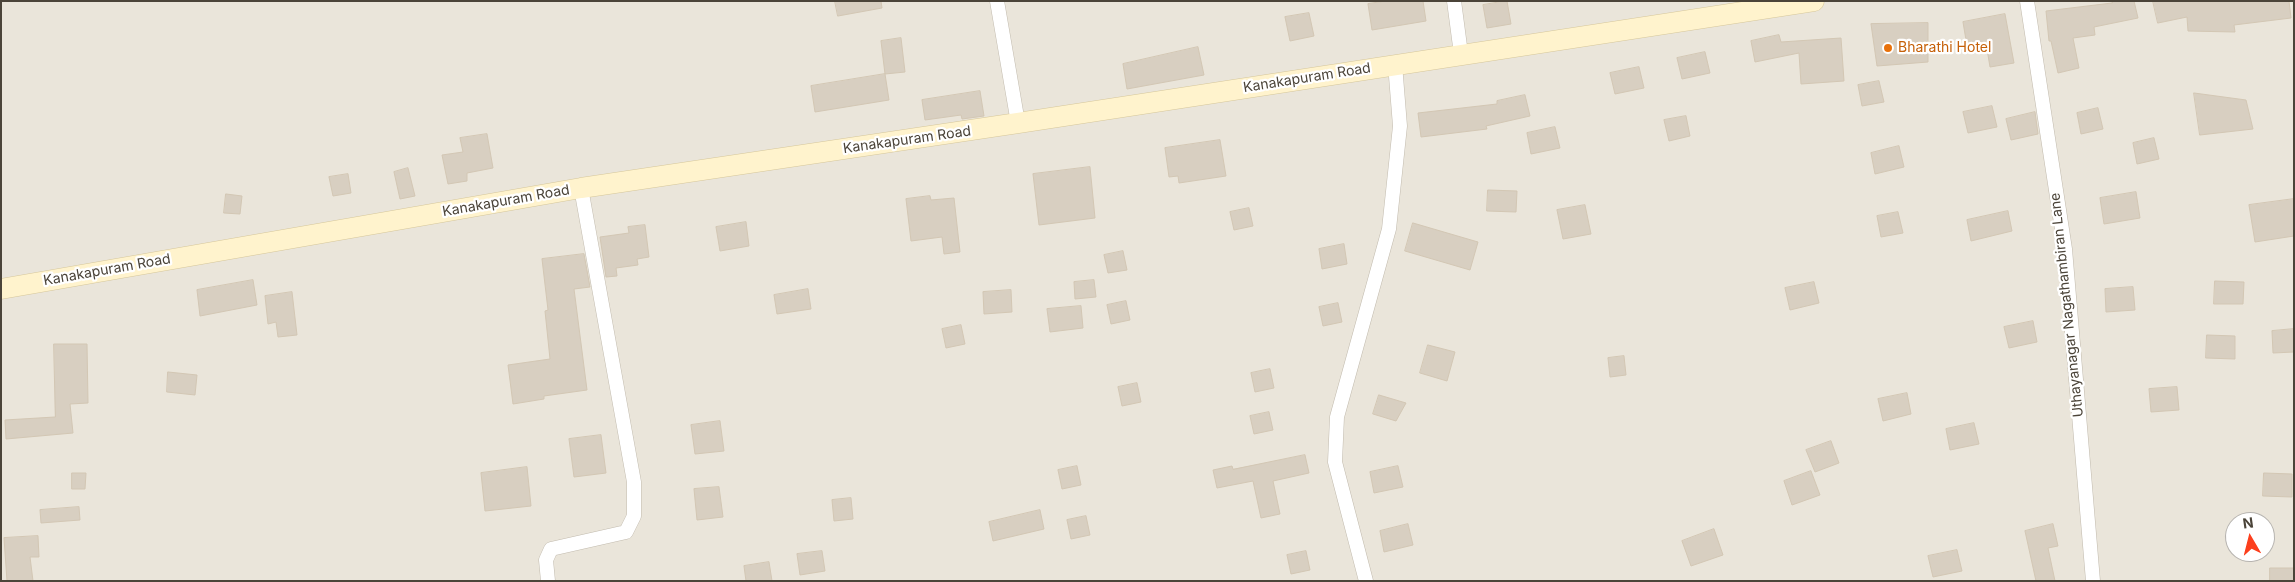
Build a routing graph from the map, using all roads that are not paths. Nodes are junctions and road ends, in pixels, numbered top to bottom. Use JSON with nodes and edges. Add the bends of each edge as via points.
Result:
{"nodes":[{"id":1,"x":997,"y":1,"type":"edge"},
{"id":2,"x":1454,"y":1,"type":"edge"},
{"id":3,"x":1814,"y":1,"type":"edge"},
{"id":4,"x":2027,"y":1,"type":"edge"},
{"id":5,"x":1461,"y":54,"type":"junction"},
{"id":6,"x":1395,"y":64,"type":"junction"},
{"id":7,"x":1018,"y":123,"type":"junction"},
{"id":8,"x":581,"y":188,"type":"junction"},
{"id":9,"x":1,"y":289,"type":"edge"},
{"id":10,"x":548,"y":581,"type":"edge"},
{"id":11,"x":1366,"y":581,"type":"edge"},
{"id":12,"x":2093,"y":581,"type":"edge"}],
"edges":[{"from":1,"to":7,"type":"street"},
{"from":2,"to":5,"type":"street"},
{"from":3,"to":5,"type":"street","name":"Kanakapuram Road"},
{"from":4,"to":12,"type":"street","name":"Uthayanagar Nagathambiran Lane","via":[[2065,249]]},
{"from":5,"to":6,"type":"street","name":"Kanakapuram Road"},
{"from":6,"to":7,"type":"street","name":"Kanakapuram Road"},
{"from":6,"to":11,"type":"street","via":[[1400,126],[1389,229],[1337,417],[1335,462]]},
{"from":7,"to":8,"type":"street","name":"Kanakapuram Road"},
{"from":8,"to":9,"type":"street","name":"Kanakapuram Road"},
{"from":8,"to":10,"type":"street","via":[[634,482],[634,516],[626,532],[552,549],[546,560]]}]}
